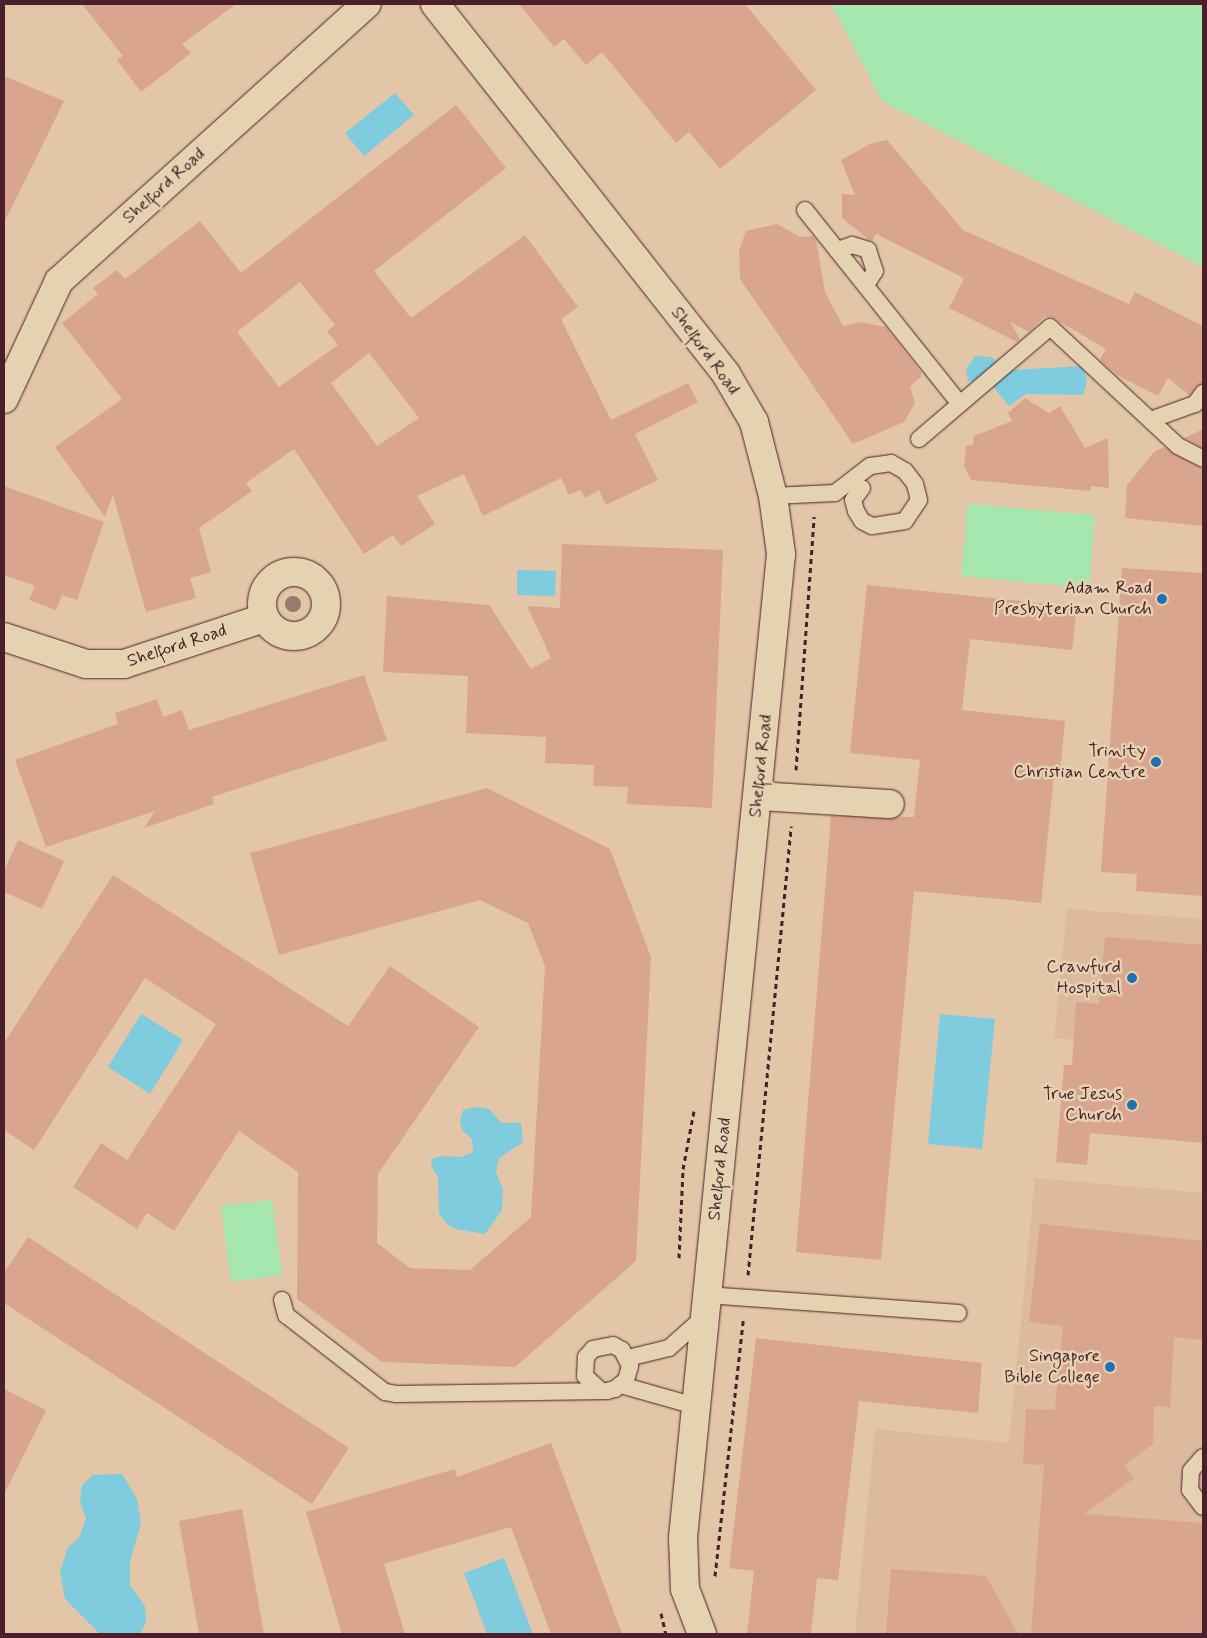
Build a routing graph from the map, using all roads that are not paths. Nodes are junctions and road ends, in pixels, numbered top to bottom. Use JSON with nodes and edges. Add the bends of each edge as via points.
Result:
{"nodes":[{"id":1,"x":367,"y":4,"type":"edge"},
{"id":2,"x":435,"y":4,"type":"edge"},
{"id":3,"x":805,"y":210,"type":"dead end"},
{"id":4,"x":837,"y":250,"type":"junction"},
{"id":5,"x":866,"y":285,"type":"junction"},
{"id":6,"x":4,"y":397,"type":"edge"},
{"id":7,"x":1200,"y":401,"type":"edge"},
{"id":8,"x":960,"y":404,"type":"junction"},
{"id":9,"x":1153,"y":419,"type":"junction"},
{"id":10,"x":919,"y":439,"type":"dead end"},
{"id":11,"x":1203,"y":459,"type":"edge"},
{"id":12,"x":862,"y":488,"type":"dead end"},
{"id":13,"x":773,"y":496,"type":"junction"},
{"id":14,"x":264,"y":618,"type":"dead end"},
{"id":15,"x":4,"y":637,"type":"edge"},
{"id":16,"x":758,"y":796,"type":"junction"},
{"id":17,"x":890,"y":804,"type":"dead end"},
{"id":18,"x":282,"y":1300,"type":"dead end"},
{"id":19,"x":706,"y":1306,"type":"junction"},
{"id":20,"x":958,"y":1312,"type":"dead end"},
{"id":21,"x":628,"y":1358,"type":"junction"},
{"id":22,"x":621,"y":1385,"type":"junction"},
{"id":23,"x":600,"y":1390,"type":"junction"},
{"id":24,"x":695,"y":1406,"type":"junction"},
{"id":25,"x":1203,"y":1457,"type":"edge"},
{"id":26,"x":1203,"y":1507,"type":"edge"},
{"id":27,"x":702,"y":1634,"type":"edge"}],
"edges":[{"from":1,"to":6,"type":"street","name":"Shelford Road","via":[[59,281]]},
{"from":2,"to":13,"type":"street","name":"Shelford Road","via":[[726,374],[754,422]]},
{"from":3,"to":4,"type":"lane"},
{"from":4,"to":5,"type":"lane"},
{"from":4,"to":5,"type":"lane","via":[[852,245],[868,250],[875,271]]},
{"from":5,"to":8,"type":"lane"},
{"from":7,"to":9,"type":"lane"},
{"from":8,"to":9,"type":"lane","via":[[1050,327]]},
{"from":8,"to":10,"type":"lane"},
{"from":9,"to":11,"type":"lane","via":[[1187,453]]},
{"from":12,"to":13,"type":"lane","via":[[854,500],[856,511],[862,521],[872,526],[905,521],[919,500],[915,484],[905,471],[891,463],[870,466],[835,493]]},
{"from":13,"to":16,"type":"street","name":"Shelford Road","via":[[781,554]]},
{"from":14,"to":15,"type":"street","name":"Shelford Road","via":[[124,664],[86,664]]},
{"from":16,"to":17,"type":"street"},
{"from":16,"to":19,"type":"street","name":"Shelford Road"},
{"from":18,"to":23,"type":"lane","via":[[286,1314],[385,1392]]},
{"from":19,"to":20,"type":"lane","via":[[746,1298]]},
{"from":19,"to":21,"type":"lane","via":[[669,1348]]},
{"from":19,"to":24,"type":"street","name":"Shelford Road"},
{"from":21,"to":22,"type":"lane","via":[[629,1373]]},
{"from":21,"to":23,"type":"lane","via":[[613,1346],[593,1349],[586,1357],[585,1376]]},
{"from":22,"to":23,"type":"lane"},
{"from":22,"to":24,"type":"lane"},
{"from":24,"to":27,"type":"street","name":"Shelford Road","via":[[683,1538],[690,1608]]},
{"from":25,"to":26,"type":"lane","via":[[1191,1471],[1190,1490]]}]}
